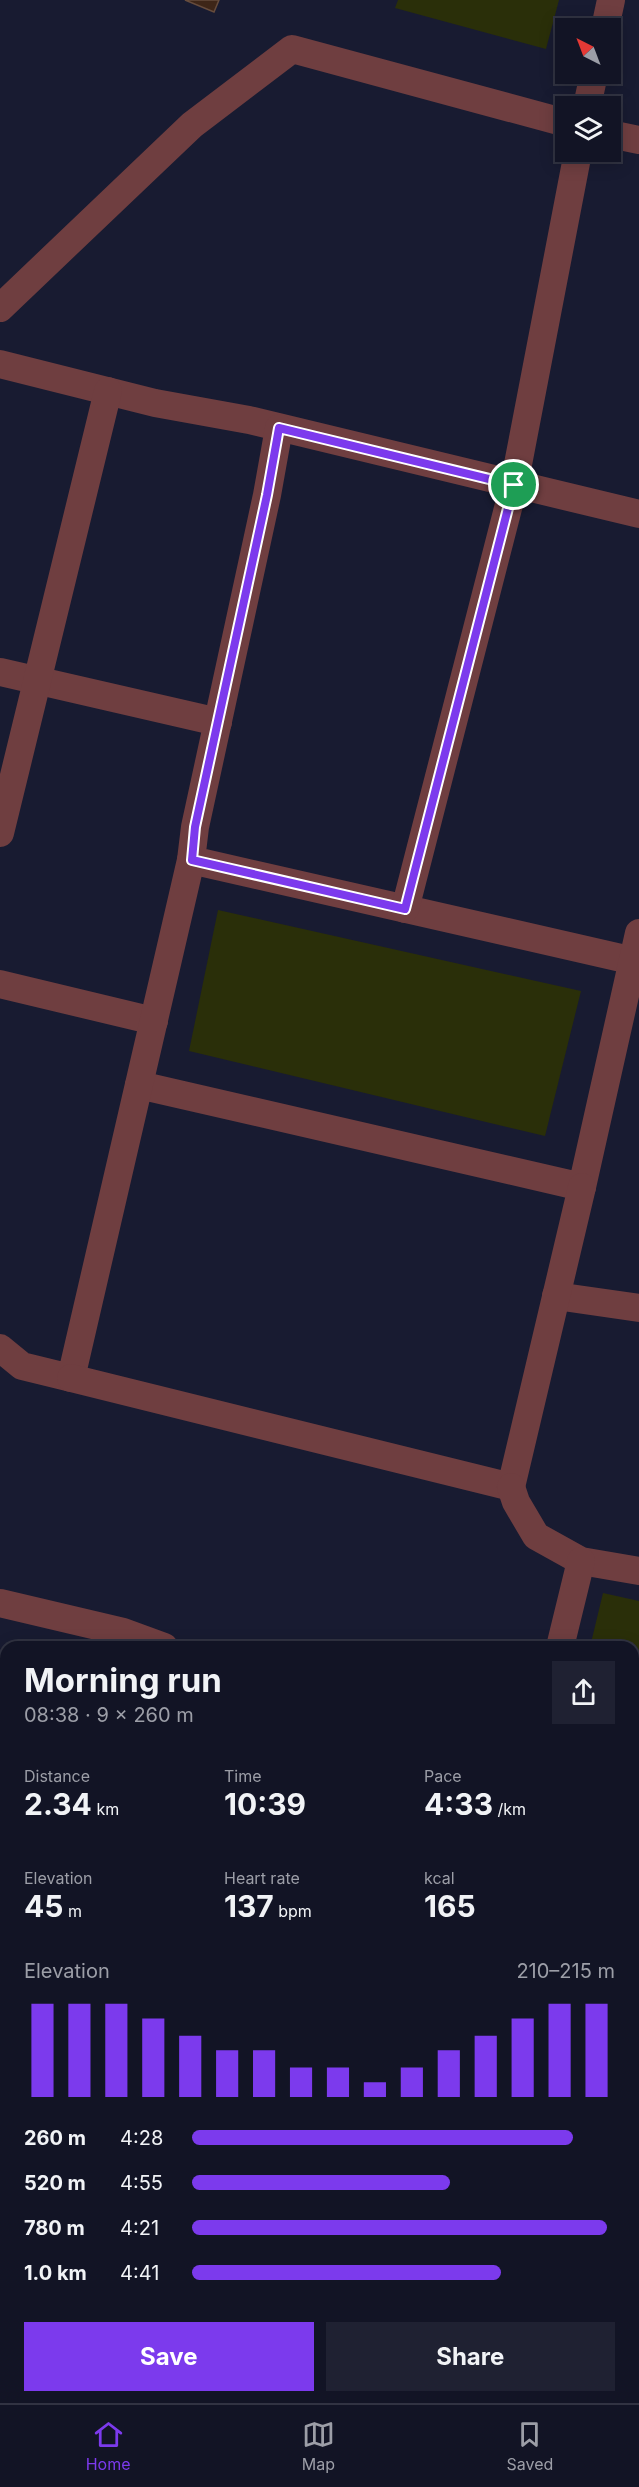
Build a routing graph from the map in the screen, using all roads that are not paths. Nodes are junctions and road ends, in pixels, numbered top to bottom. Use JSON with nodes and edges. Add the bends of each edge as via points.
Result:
{"nodes":[{"id":1,"x":611,"y":0,"type":"edge"},
{"id":2,"x":607,"y":18,"type":"edge"},
{"id":3,"x":555,"y":120,"type":"edge"},
{"id":4,"x":621,"y":136,"type":"edge"},
{"id":5,"x":639,"y":140,"type":"edge"},
{"id":6,"x":576,"y":162,"type":"edge"},
{"id":7,"x":0,"y":308,"type":"edge"},
{"id":8,"x":0,"y":364,"type":"edge"},
{"id":9,"x":108,"y":391,"type":"junction"},
{"id":10,"x":279,"y":428,"type":"junction"},
{"id":11,"x":514,"y":485,"type":"junction"},
{"id":12,"x":639,"y":514,"type":"edge"},
{"id":13,"x":0,"y":672,"type":"edge"},
{"id":14,"x":37,"y":680,"type":"junction"},
{"id":15,"x":218,"y":722,"type":"junction"},
{"id":16,"x":0,"y":833,"type":"edge"},
{"id":17,"x":192,"y":860,"type":"junction"},
{"id":18,"x":405,"y":909,"type":"junction"},
{"id":19,"x":639,"y":933,"type":"edge"},
{"id":20,"x":636,"y":962,"type":"edge"},
{"id":21,"x":0,"y":984,"type":"edge"},
{"id":22,"x":154,"y":1021,"type":"junction"},
{"id":23,"x":139,"y":1085,"type":"junction"},
{"id":24,"x":582,"y":1187,"type":"junction"},
{"id":25,"x":556,"y":1296,"type":"junction"},
{"id":26,"x":639,"y":1308,"type":"edge"},
{"id":27,"x":0,"y":1348,"type":"edge"},
{"id":28,"x":70,"y":1378,"type":"junction"},
{"id":29,"x":511,"y":1487,"type":"junction"},
{"id":30,"x":581,"y":1561,"type":"junction"},
{"id":31,"x":639,"y":1572,"type":"edge"},
{"id":32,"x":0,"y":1603,"type":"edge"},
{"id":33,"x":148,"y":1641,"type":"edge"},
{"id":34,"x":561,"y":1641,"type":"edge"}],
"edges":[{"from":1,"to":2,"type":"street"},
{"from":3,"to":7,"type":"street","via":[[292,49],[192,125]]},
{"from":4,"to":5,"type":"street"},
{"from":6,"to":11,"type":"street"},
{"from":8,"to":9,"type":"street"},
{"from":9,"to":10,"type":"street"},
{"from":9,"to":14,"type":"street"},
{"from":10,"to":11,"type":"street"},
{"from":10,"to":15,"type":"street"},
{"from":11,"to":12,"type":"street"},
{"from":11,"to":18,"type":"street"},
{"from":13,"to":14,"type":"street"},
{"from":14,"to":15,"type":"street"},
{"from":14,"to":16,"type":"street"},
{"from":15,"to":17,"type":"street","via":[[195,827]]},
{"from":17,"to":18,"type":"street"},
{"from":17,"to":22,"type":"street"},
{"from":18,"to":20,"type":"street"},
{"from":19,"to":20,"type":"street"},
{"from":20,"to":24,"type":"street"},
{"from":21,"to":22,"type":"street"},
{"from":22,"to":23,"type":"street"},
{"from":23,"to":24,"type":"street"},
{"from":23,"to":28,"type":"street"},
{"from":24,"to":25,"type":"street"},
{"from":25,"to":26,"type":"street"},
{"from":25,"to":29,"type":"street"},
{"from":27,"to":28,"type":"street","via":[[22,1366]]},
{"from":28,"to":29,"type":"street"},
{"from":29,"to":30,"type":"street","via":[[536,1536]]},
{"from":30,"to":31,"type":"street"},
{"from":30,"to":34,"type":"street"},
{"from":32,"to":33,"type":"street"}]}
